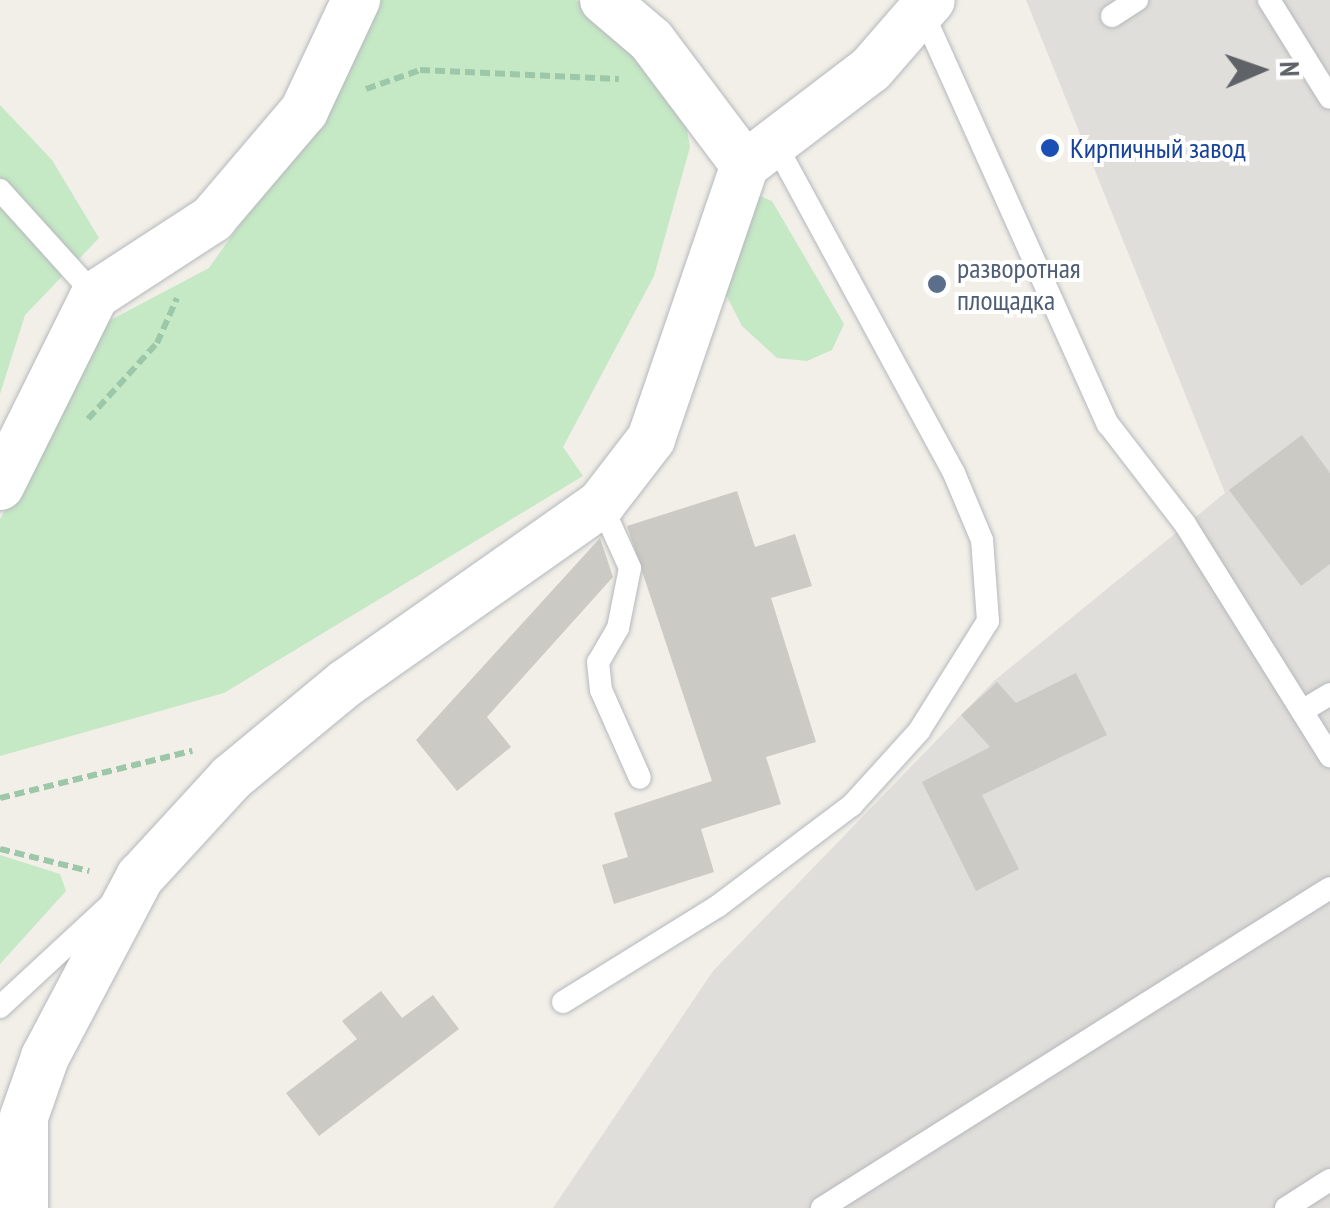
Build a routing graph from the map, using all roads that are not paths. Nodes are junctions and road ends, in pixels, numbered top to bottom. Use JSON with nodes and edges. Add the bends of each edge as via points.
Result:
{"nodes":[{"id":1,"x":356,"y":0,"type":"edge"},
{"id":2,"x":604,"y":0,"type":"edge"},
{"id":3,"x":1137,"y":0,"type":"edge"},
{"id":4,"x":1268,"y":0,"type":"edge"},
{"id":5,"x":927,"y":5,"type":"edge"},
{"id":6,"x":1112,"y":16,"type":"dead end"},
{"id":7,"x":1330,"y":98,"type":"edge"},
{"id":8,"x":760,"y":154,"type":"junction"},
{"id":9,"x":0,"y":190,"type":"edge"},
{"id":10,"x":95,"y":296,"type":"junction"},
{"id":11,"x":0,"y":486,"type":"edge"},
{"id":12,"x":601,"y":504,"type":"junction"},
{"id":13,"x":1330,"y":694,"type":"edge"},
{"id":14,"x":1302,"y":712,"type":"junction"},
{"id":15,"x":1330,"y":756,"type":"edge"},
{"id":16,"x":640,"y":778,"type":"dead end"},
{"id":17,"x":140,"y":877,"type":"junction"},
{"id":18,"x":1330,"y":888,"type":"edge"},
{"id":19,"x":562,"y":1002,"type":"dead end"},
{"id":20,"x":0,"y":1007,"type":"edge"},
{"id":21,"x":1330,"y":1180,"type":"edge"},
{"id":22,"x":24,"y":1208,"type":"edge"},
{"id":23,"x":822,"y":1208,"type":"edge"},
{"id":24,"x":1286,"y":1208,"type":"edge"}],
"edges":[{"from":1,"to":10,"type":"street","via":[[304,112],[212,219]]},
{"from":2,"to":8,"type":"street","via":[[651,40],[697,102]]},
{"from":3,"to":6,"type":"lane"},
{"from":4,"to":7,"type":"lane"},
{"from":5,"to":8,"type":"street","via":[[871,68]]},
{"from":5,"to":14,"type":"lane","via":[[1108,424],[1185,524]]},
{"from":8,"to":12,"type":"street","via":[[651,439]]},
{"from":8,"to":19,"type":"lane","via":[[954,473],[982,540],[988,622],[919,730],[852,805],[718,906]]},
{"from":9,"to":10,"type":"lane"},
{"from":10,"to":11,"type":"street"},
{"from":12,"to":16,"type":"lane","via":[[630,568],[618,628],[598,662],[601,690]]},
{"from":12,"to":17,"type":"street","via":[[282,736]]},
{"from":13,"to":14,"type":"lane"},
{"from":14,"to":15,"type":"lane"},
{"from":17,"to":20,"type":"lane"},
{"from":17,"to":22,"type":"street","via":[[44,1057],[24,1117]]},
{"from":18,"to":23,"type":"lane"},
{"from":21,"to":24,"type":"lane"}]}
